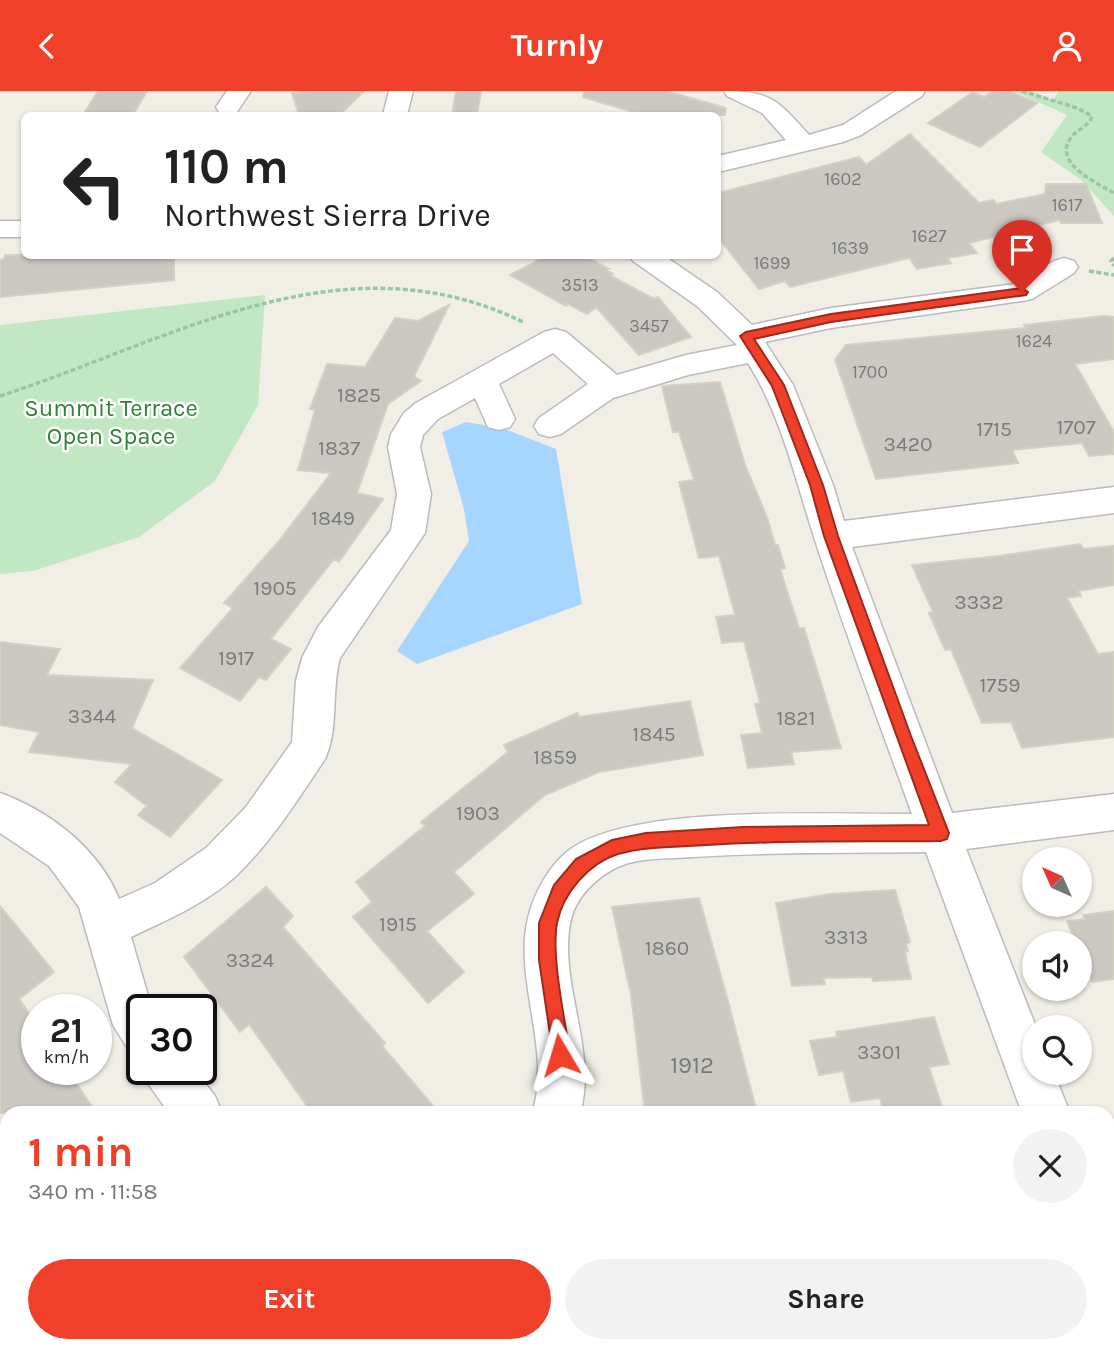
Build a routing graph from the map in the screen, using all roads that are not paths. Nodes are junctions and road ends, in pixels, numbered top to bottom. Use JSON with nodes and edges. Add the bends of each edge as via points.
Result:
{"nodes":[{"id":1,"x":401,"y":91,"type":"edge"},
{"id":2,"x":736,"y":91,"type":"edge"},
{"id":3,"x":913,"y":91,"type":"edge"},
{"id":4,"x":396,"y":112,"type":"edge"},
{"id":5,"x":804,"y":145,"type":"junction"},
{"id":6,"x":721,"y":163,"type":"edge"},
{"id":7,"x":0,"y":229,"type":"edge"},
{"id":8,"x":21,"y":229,"type":"edge"},
{"id":9,"x":648,"y":259,"type":"edge"},
{"id":10,"x":1064,"y":267,"type":"dead end"},
{"id":11,"x":751,"y":344,"type":"junction"},
{"id":12,"x":479,"y":382,"type":"junction"},
{"id":13,"x":611,"y":387,"type":"junction"},
{"id":14,"x":499,"y":419,"type":"dead end"},
{"id":15,"x":550,"y":426,"type":"dead end"},
{"id":16,"x":1114,"y":500,"type":"edge"},
{"id":17,"x":831,"y":536,"type":"junction"},
{"id":18,"x":0,"y":811,"type":"edge"},
{"id":19,"x":1114,"y":812,"type":"edge"},
{"id":20,"x":941,"y":833,"type":"junction"},
{"id":21,"x":106,"y":927,"type":"junction"},
{"id":22,"x":126,"y":998,"type":"edge"},
{"id":23,"x":177,"y":1085,"type":"edge"},
{"id":24,"x":193,"y":1106,"type":"edge"},
{"id":25,"x":558,"y":1106,"type":"edge"},
{"id":26,"x":1043,"y":1106,"type":"edge"}],
"edges":[{"from":1,"to":4,"type":"street"},
{"from":2,"to":5,"type":"street","via":[[771,108]]},
{"from":3,"to":5,"type":"street","via":[[852,130]]},
{"from":5,"to":6,"type":"street"},
{"from":7,"to":8,"type":"street"},
{"from":9,"to":11,"type":"street","via":[[707,299]]},
{"from":10,"to":11,"type":"street","via":[[1022,292],[831,318]]},
{"from":11,"to":13,"type":"street"},
{"from":11,"to":17,"type":"street","via":[[778,385]]},
{"from":12,"to":13,"type":"street","via":[[555,339]]},
{"from":12,"to":14,"type":"street","via":[[489,393]]},
{"from":12,"to":21,"type":"street","via":[[427,411],[407,433],[404,447],[414,495],[408,533],[321,658],[311,747],[260,820],[221,862],[170,897]]},
{"from":13,"to":15,"type":"street"},
{"from":16,"to":17,"type":"street"},
{"from":17,"to":20,"type":"street"},
{"from":18,"to":21,"type":"street","via":[[64,852],[98,898]]},
{"from":19,"to":20,"type":"street"},
{"from":20,"to":25,"type":"street","via":[[646,841],[612,848],[583,865],[560,891],[548,923],[560,1055]]},
{"from":20,"to":26,"type":"street"},
{"from":21,"to":22,"type":"street"},
{"from":23,"to":24,"type":"street"}]}
